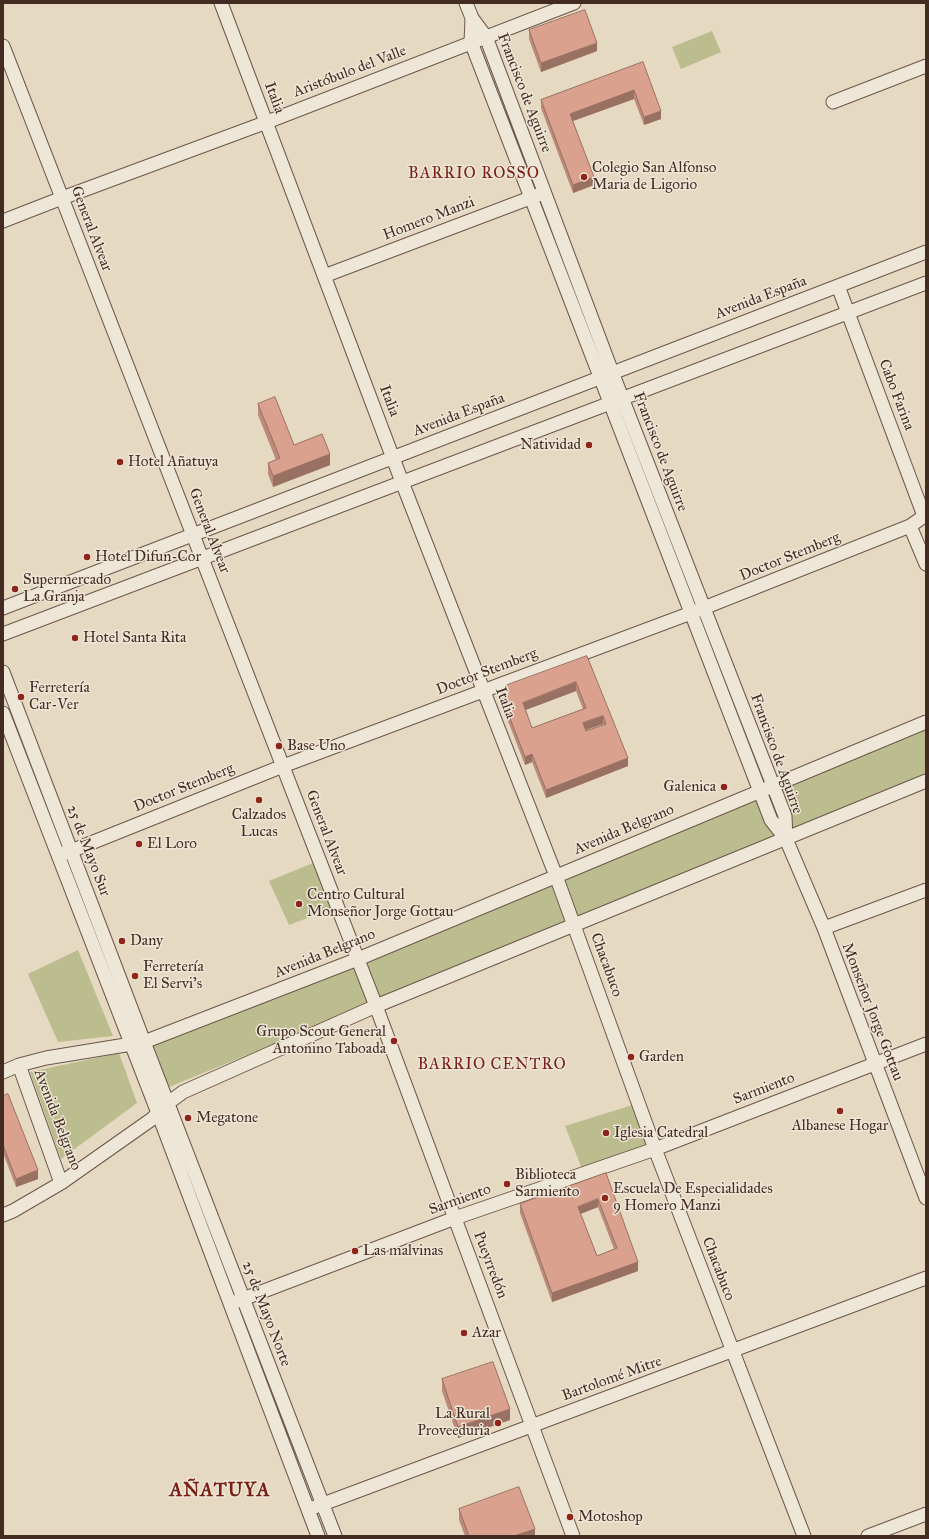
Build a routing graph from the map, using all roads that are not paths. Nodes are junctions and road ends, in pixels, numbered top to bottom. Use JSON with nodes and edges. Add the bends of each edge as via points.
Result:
{"nodes":[{"id":1,"x":221,"y":3,"type":"edge"},
{"id":2,"x":466,"y":3,"type":"edge"},
{"id":3,"x":574,"y":3,"type":"edge"},
{"id":4,"x":472,"y":18,"type":"junction"},
{"id":5,"x":486,"y":37,"type":"junction"},
{"id":6,"x":471,"y":42,"type":"junction"},
{"id":7,"x":3,"y":46,"type":"edge"},
{"id":8,"x":926,"y":66,"type":"edge"},
{"id":9,"x":833,"y":102,"type":"dead end"},
{"id":10,"x":267,"y":122,"type":"junction"},
{"id":11,"x":545,"y":193,"type":"junction"},
{"id":12,"x":62,"y":198,"type":"junction"},
{"id":13,"x":531,"y":198,"type":"junction"},
{"id":14,"x":3,"y":221,"type":"edge"},
{"id":15,"x":926,"y":252,"type":"edge"},
{"id":16,"x":324,"y":276,"type":"junction"},
{"id":17,"x":926,"y":283,"type":"edge"},
{"id":18,"x":838,"y":286,"type":"junction"},
{"id":19,"x":848,"y":312,"type":"junction"},
{"id":20,"x":606,"y":374,"type":"junction"},
{"id":21,"x":622,"y":398,"type":"junction"},
{"id":22,"x":610,"y":403,"type":"junction"},
{"id":23,"x":393,"y":457,"type":"junction"},
{"id":24,"x":402,"y":482,"type":"junction"},
{"id":25,"x":925,"y":516,"type":"edge"},
{"id":26,"x":910,"y":526,"type":"junction"},
{"id":27,"x":193,"y":536,"type":"junction"},
{"id":28,"x":202,"y":558,"type":"junction"},
{"id":29,"x":926,"y":564,"type":"edge"},
{"id":30,"x":3,"y":608,"type":"edge"},
{"id":31,"x":704,"y":608,"type":"junction"},
{"id":32,"x":691,"y":613,"type":"junction"},
{"id":33,"x":3,"y":634,"type":"edge"},
{"id":34,"x":3,"y":672,"type":"edge"},
{"id":35,"x":483,"y":691,"type":"junction"},
{"id":36,"x":3,"y":714,"type":"edge"},
{"id":37,"x":926,"y":722,"type":"edge"},
{"id":38,"x":283,"y":766,"type":"junction"},
{"id":39,"x":926,"y":781,"type":"edge"},
{"id":40,"x":773,"y":786,"type":"junction"},
{"id":41,"x":760,"y":792,"type":"junction"},
{"id":42,"x":786,"y":839,"type":"junction"},
{"id":43,"x":70,"y":851,"type":"junction"},
{"id":44,"x":58,"y":855,"type":"junction"},
{"id":45,"x":556,"y":876,"type":"junction"},
{"id":46,"x":926,"y":890,"type":"edge"},
{"id":47,"x":574,"y":925,"type":"junction"},
{"id":48,"x":824,"y":928,"type":"junction"},
{"id":49,"x":358,"y":959,"type":"junction"},
{"id":50,"x":376,"y":1006,"type":"junction"},
{"id":51,"x":144,"y":1042,"type":"junction"},
{"id":52,"x":130,"y":1044,"type":"junction"},
{"id":53,"x":926,"y":1044,"type":"edge"},
{"id":54,"x":874,"y":1064,"type":"junction"},
{"id":55,"x":19,"y":1065,"type":"junction"},
{"id":56,"x":3,"y":1072,"type":"edge"},
{"id":57,"x":168,"y":1103,"type":"junction"},
{"id":58,"x":158,"y":1113,"type":"junction"},
{"id":59,"x":655,"y":1149,"type":"junction"},
{"id":60,"x":61,"y":1183,"type":"junction"},
{"id":61,"x":926,"y":1198,"type":"edge"},
{"id":62,"x":3,"y":1215,"type":"edge"},
{"id":63,"x":455,"y":1218,"type":"junction"},
{"id":64,"x":926,"y":1278,"type":"edge"},
{"id":65,"x":243,"y":1299,"type":"junction"},
{"id":66,"x":230,"y":1304,"type":"junction"},
{"id":67,"x":732,"y":1352,"type":"junction"},
{"id":68,"x":533,"y":1426,"type":"junction"},
{"id":69,"x":323,"y":1504,"type":"junction"},
{"id":70,"x":308,"y":1510,"type":"junction"},
{"id":71,"x":926,"y":1514,"type":"edge"},
{"id":72,"x":318,"y":1536,"type":"edge"},
{"id":73,"x":335,"y":1536,"type":"edge"},
{"id":74,"x":573,"y":1536,"type":"edge"},
{"id":75,"x":804,"y":1536,"type":"edge"},
{"id":76,"x":868,"y":1536,"type":"edge"}],
"edges":[{"from":1,"to":10,"type":"street","name":"Italia"},
{"from":2,"to":4,"type":"street","name":"Francisco de Aguirre"},
{"from":3,"to":5,"type":"street","name":"Aristóbulo del Valle"},
{"from":4,"to":5,"type":"street","name":"Francisco de Aguirre"},
{"from":4,"to":6,"type":"street","name":"Francisco de Aguirre"},
{"from":5,"to":6,"type":"street","name":"Aristóbulo del Valle"},
{"from":5,"to":11,"type":"street","name":"Francisco de Aguirre"},
{"from":6,"to":10,"type":"street","name":"Aristóbulo del Valle"},
{"from":6,"to":13,"type":"street","name":"Francisco de Aguirre"},
{"from":7,"to":12,"type":"street","name":"General Alvear"},
{"from":8,"to":9,"type":"street"},
{"from":10,"to":12,"type":"street","name":"Aristóbulo del Valle"},
{"from":10,"to":16,"type":"street","name":"Italia"},
{"from":11,"to":13,"type":"street","name":"Homero Manzi"},
{"from":11,"to":20,"type":"street","name":"Francisco de Aguirre"},
{"from":12,"to":14,"type":"street","name":"Aristóbulo del Valle"},
{"from":12,"to":27,"type":"street","name":"General Alvear"},
{"from":13,"to":16,"type":"street","name":"Homero Manzi"},
{"from":13,"to":20,"type":"street","name":"Francisco de Aguirre"},
{"from":15,"to":18,"type":"street","name":"Avenida España"},
{"from":16,"to":23,"type":"street","name":"Italia"},
{"from":17,"to":19,"type":"street"},
{"from":18,"to":19,"type":"street","name":"Cabo Farina"},
{"from":18,"to":20,"type":"street","name":"Avenida España"},
{"from":19,"to":21,"type":"street"},
{"from":19,"to":25,"type":"street","name":"Cabo Farina"},
{"from":20,"to":21,"type":"street","name":"Francisco de Aguirre"},
{"from":20,"to":22,"type":"street","name":"Francisco de Aguirre"},
{"from":20,"to":23,"type":"street","name":"Avenida España"},
{"from":21,"to":22,"type":"street"},
{"from":21,"to":31,"type":"street","name":"Francisco de Aguirre"},
{"from":22,"to":24,"type":"street"},
{"from":22,"to":32,"type":"street","name":"Francisco de Aguirre"},
{"from":23,"to":24,"type":"street","name":"Italia"},
{"from":23,"to":27,"type":"street","name":"Avenida España"},
{"from":24,"to":28,"type":"street"},
{"from":24,"to":35,"type":"street","name":"Italia"},
{"from":25,"to":26,"type":"street","name":"Doctor Stemberg"},
{"from":26,"to":29,"type":"street"},
{"from":26,"to":31,"type":"street","name":"Doctor Stemberg"},
{"from":27,"to":28,"type":"street","name":"General Alvear"},
{"from":27,"to":30,"type":"street","name":"Avenida España"},
{"from":28,"to":33,"type":"street"},
{"from":28,"to":38,"type":"street","name":"General Alvear"},
{"from":31,"to":32,"type":"street","name":"Doctor Stemberg"},
{"from":31,"to":40,"type":"street","name":"Francisco de Aguirre"},
{"from":32,"to":35,"type":"street","name":"Doctor Stemberg"},
{"from":32,"to":41,"type":"street","name":"Francisco de Aguirre"},
{"from":34,"to":43,"type":"street","name":"25 de Mayo Sur"},
{"from":35,"to":38,"type":"street","name":"Doctor Stemberg"},
{"from":35,"to":45,"type":"street","name":"Italia"},
{"from":36,"to":44,"type":"street","name":"25 de Mayo Sur"},
{"from":37,"to":40,"type":"street","name":"Avenida Belgrano"},
{"from":38,"to":43,"type":"street","name":"Doctor Stemberg"},
{"from":38,"to":49,"type":"street","name":"General Alvear"},
{"from":39,"to":42,"type":"street","name":"Avenida Belgrano"},
{"from":40,"to":41,"type":"street","name":"Avenida Belgrano"},
{"from":40,"to":42,"type":"street","name":"Francisco de Aguirre","via":[[785,816]]},
{"from":41,"to":42,"type":"street","name":"Francisco de Aguirre","via":[[771,820]]},
{"from":41,"to":45,"type":"street","name":"Avenida Belgrano"},
{"from":42,"to":47,"type":"street","name":"Avenida Belgrano"},
{"from":42,"to":48,"type":"street","name":"Monseñor Jorge Gottau"},
{"from":43,"to":44,"type":"street","name":"Doctor Stemberg"},
{"from":43,"to":51,"type":"street","name":"25 de Mayo Sur"},
{"from":44,"to":52,"type":"street","name":"25 de Mayo Sur"},
{"from":45,"to":47,"type":"street","name":"Chacabuco"},
{"from":45,"to":49,"type":"street","name":"Avenida Belgrano"},
{"from":46,"to":48,"type":"street"},
{"from":47,"to":50,"type":"street","name":"Avenida Belgrano"},
{"from":47,"to":59,"type":"street","name":"Chacabuco"},
{"from":48,"to":54,"type":"street","name":"Monseñor Jorge Gottau"},
{"from":49,"to":50,"type":"street","name":"General Alvear"},
{"from":49,"to":51,"type":"street","name":"Avenida Belgrano"},
{"from":50,"to":57,"type":"street","name":"Avenida Belgrano","via":[[183,1092]]},
{"from":50,"to":63,"type":"street","name":"Pueyrredón"},
{"from":51,"to":52,"type":"street","name":"Avenida Belgrano"},
{"from":51,"to":57,"type":"street","name":"25 de Mayo Sur"},
{"from":52,"to":55,"type":"street","name":"Avenida Belgrano"},
{"from":52,"to":58,"type":"street","name":"25 de Mayo Sur"},
{"from":53,"to":54,"type":"street","name":"Sarmiento"},
{"from":54,"to":59,"type":"street","name":"Sarmiento"},
{"from":54,"to":61,"type":"street","name":"Monseñor Jorge Gottau"},
{"from":55,"to":56,"type":"street"},
{"from":55,"to":60,"type":"street","name":"Avenida Belgrano"},
{"from":57,"to":58,"type":"street","name":"Avenida Belgrano"},
{"from":57,"to":65,"type":"street","name":"25 de Mayo Norte"},
{"from":58,"to":60,"type":"street","name":"Avenida Belgrano"},
{"from":58,"to":66,"type":"street","name":"25 de Mayo Norte"},
{"from":59,"to":63,"type":"street","name":"Sarmiento"},
{"from":59,"to":67,"type":"street","name":"Chacabuco"},
{"from":60,"to":62,"type":"street"},
{"from":63,"to":65,"type":"street","name":"Sarmiento"},
{"from":63,"to":68,"type":"street","name":"Pueyrredón"},
{"from":64,"to":67,"type":"street","name":"Bartolomé Mitre"},
{"from":65,"to":66,"type":"street","name":"Sarmiento"},
{"from":65,"to":69,"type":"street","name":"25 de Mayo Norte"},
{"from":66,"to":70,"type":"street","name":"25 de Mayo Norte"},
{"from":67,"to":68,"type":"street","name":"Bartolomé Mitre"},
{"from":67,"to":75,"type":"street","name":"Chacabuco"},
{"from":68,"to":69,"type":"street","name":"Bartolomé Mitre"},
{"from":68,"to":74,"type":"street","name":"Pueyrredón"},
{"from":69,"to":70,"type":"street","name":"Bartolomé Mitre"},
{"from":69,"to":73,"type":"street","name":"25 de Mayo Norte"},
{"from":70,"to":72,"type":"street","name":"25 de Mayo Norte"},
{"from":71,"to":76,"type":"street"}]}
